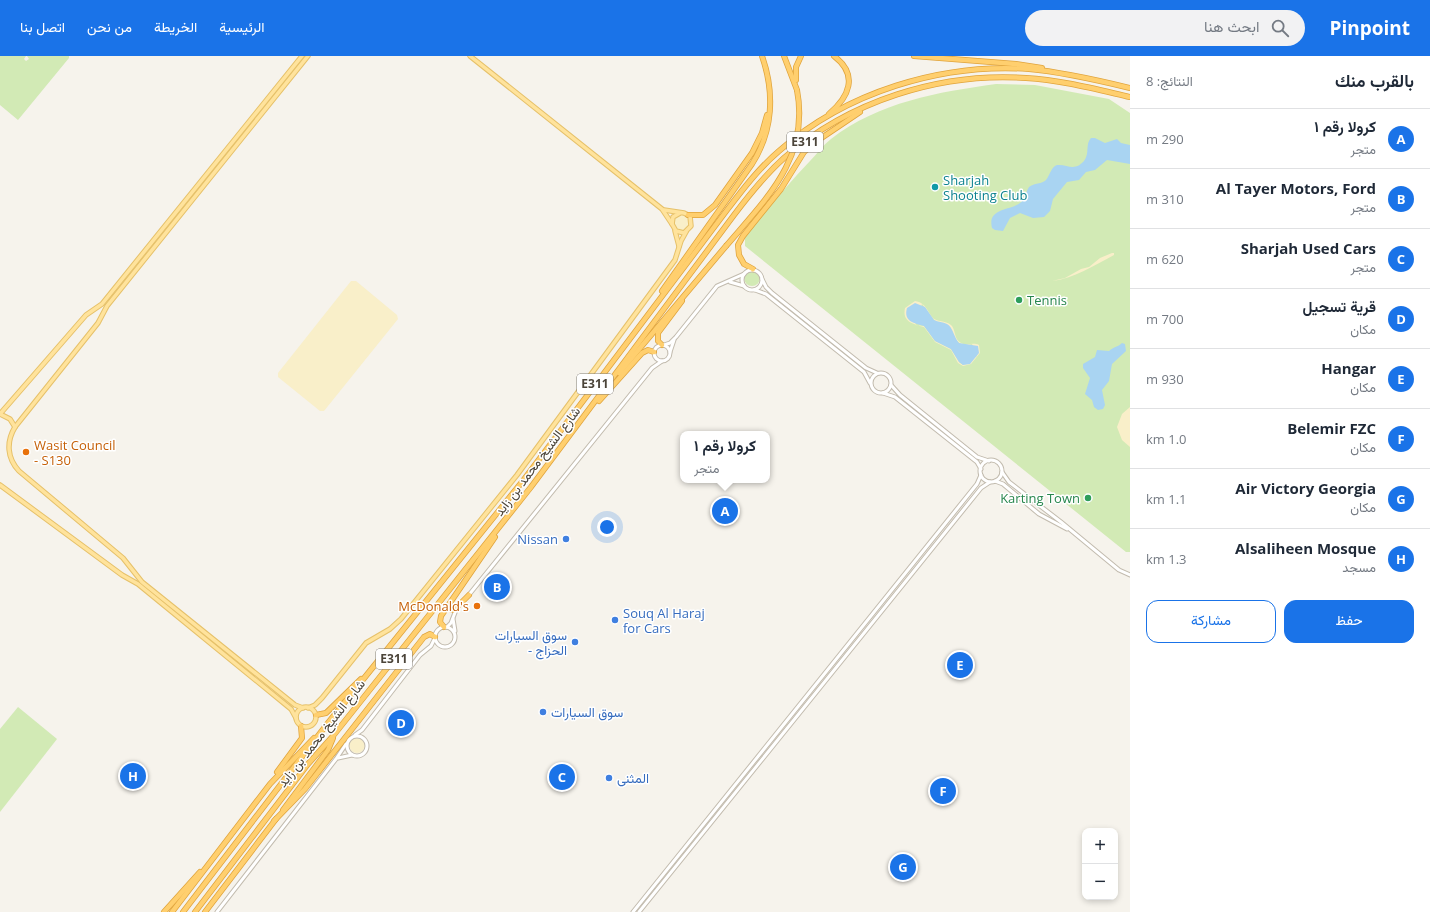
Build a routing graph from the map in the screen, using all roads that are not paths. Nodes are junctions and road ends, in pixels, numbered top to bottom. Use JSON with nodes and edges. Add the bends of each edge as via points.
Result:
{"nodes":[{"id":1,"x":302,"y":56,"type":"edge"},
{"id":2,"x":308,"y":56,"type":"edge"},
{"id":3,"x":470,"y":56,"type":"edge"},
{"id":4,"x":762,"y":56,"type":"edge"},
{"id":5,"x":784,"y":56,"type":"edge"},
{"id":6,"x":802,"y":56,"type":"edge"},
{"id":7,"x":834,"y":56,"type":"edge"},
{"id":8,"x":914,"y":56,"type":"edge"},
{"id":9,"x":1067,"y":74,"type":"junction"},
{"id":10,"x":1130,"y":88,"type":"edge"},
{"id":11,"x":797,"y":90,"type":"junction"},
{"id":12,"x":770,"y":94,"type":"junction"},
{"id":13,"x":1130,"y":97,"type":"edge"},
{"id":14,"x":872,"y":104,"type":"junction"},
{"id":15,"x":819,"y":122,"type":"junction"},
{"id":16,"x":662,"y":209,"type":"junction"},
{"id":17,"x":680,"y":213,"type":"junction"},
{"id":18,"x":688,"y":214,"type":"junction"},
{"id":19,"x":672,"y":224,"type":"junction"},
{"id":20,"x":674,"y":229,"type":"junction"},
{"id":21,"x":686,"y":232,"type":"junction"},
{"id":22,"x":679,"y":247,"type":"junction"},
{"id":23,"x":753,"y":269,"type":"junction"},
{"id":24,"x":744,"y":274,"type":"junction"},
{"id":25,"x":762,"y":279,"type":"junction"},
{"id":26,"x":728,"y":282,"type":"junction"},
{"id":27,"x":744,"y":286,"type":"junction"},
{"id":28,"x":690,"y":288,"type":"junction"},
{"id":29,"x":755,"y":290,"type":"junction"},
{"id":30,"x":98,"y":308,"type":"junction"},
{"id":31,"x":651,"y":309,"type":"junction"},
{"id":32,"x":103,"y":311,"type":"junction"},
{"id":33,"x":676,"y":337,"type":"junction"},
{"id":34,"x":663,"y":345,"type":"junction"},
{"id":35,"x":670,"y":352,"type":"junction"},
{"id":36,"x":654,"y":353,"type":"junction"},
{"id":37,"x":662,"y":361,"type":"junction"},
{"id":38,"x":652,"y":368,"type":"junction"},
{"id":39,"x":877,"y":373,"type":"junction"},
{"id":40,"x":612,"y":378,"type":"junction"},
{"id":41,"x":870,"y":383,"type":"junction"},
{"id":42,"x":891,"y":384,"type":"junction"},
{"id":43,"x":883,"y":393,"type":"junction"},
{"id":44,"x":593,"y":406,"type":"junction"},
{"id":45,"x":0,"y":414,"type":"edge"},
{"id":46,"x":15,"y":427,"type":"junction"},
{"id":47,"x":989,"y":461,"type":"junction"},
{"id":48,"x":981,"y":469,"type":"junction"},
{"id":49,"x":1002,"y":472,"type":"junction"},
{"id":50,"x":981,"y":475,"type":"junction"},
{"id":51,"x":995,"y":481,"type":"junction"},
{"id":52,"x":990,"y":482,"type":"junction"},
{"id":53,"x":0,"y":485,"type":"edge"},
{"id":54,"x":504,"y":522,"type":"junction"},
{"id":55,"x":1072,"y":532,"type":"junction"},
{"id":56,"x":1130,"y":574,"type":"edge"},
{"id":57,"x":469,"y":595,"type":"junction"},
{"id":58,"x":449,"y":606,"type":"junction"},
{"id":59,"x":453,"y":617,"type":"junction"},
{"id":60,"x":445,"y":627,"type":"junction"},
{"id":61,"x":455,"y":633,"type":"junction"},
{"id":62,"x":435,"y":637,"type":"junction"},
{"id":63,"x":441,"y":647,"type":"junction"},
{"id":64,"x":429,"y":648,"type":"junction"},
{"id":65,"x":366,"y":676,"type":"junction"},
{"id":66,"x":257,"y":680,"type":"junction"},
{"id":67,"x":268,"y":683,"type":"junction"},
{"id":68,"x":321,"y":699,"type":"junction"},
{"id":69,"x":302,"y":708,"type":"junction"},
{"id":70,"x":308,"y":708,"type":"junction"},
{"id":71,"x":316,"y":714,"type":"junction"},
{"id":72,"x":296,"y":718,"type":"junction"},
{"id":73,"x":301,"y":726,"type":"junction"},
{"id":74,"x":364,"y":727,"type":"junction"},
{"id":75,"x":324,"y":728,"type":"junction"},
{"id":76,"x":355,"y":735,"type":"junction"},
{"id":77,"x":333,"y":736,"type":"junction"},
{"id":78,"x":365,"y":739,"type":"junction"},
{"id":79,"x":346,"y":744,"type":"junction"},
{"id":80,"x":352,"y":755,"type":"junction"},
{"id":81,"x":758,"y":756,"type":"junction"},
{"id":82,"x":336,"y":759,"type":"junction"},
{"id":83,"x":762,"y":760,"type":"junction"},
{"id":84,"x":270,"y":784,"type":"junction"},
{"id":85,"x":274,"y":821,"type":"junction"},
{"id":86,"x":207,"y":865,"type":"junction"},
{"id":87,"x":164,"y":912,"type":"edge"},
{"id":88,"x":172,"y":912,"type":"edge"},
{"id":89,"x":183,"y":912,"type":"edge"},
{"id":90,"x":195,"y":912,"type":"edge"},
{"id":91,"x":206,"y":912,"type":"edge"},
{"id":92,"x":217,"y":912,"type":"edge"},
{"id":93,"x":633,"y":912,"type":"edge"},
{"id":94,"x":639,"y":912,"type":"edge"}],
"edges":[{"from":1,"to":30,"type":"main road"},
{"from":2,"to":32,"type":"main road"},
{"from":3,"to":16,"type":"main road"},
{"from":4,"to":12,"type":"highway"},
{"from":5,"to":11,"type":"highway"},
{"from":6,"to":11,"type":"highway","via":[[796,67]]},
{"from":7,"to":15,"type":"highway","via":[[847,74],[847,91],[841,103]]},
{"from":8,"to":9,"type":"highway","via":[[1016,64]]},
{"from":9,"to":10,"type":"highway","name":"شارع الشيخ محمد بن زايد","number":"E311"},
{"from":9,"to":15,"type":"highway","name":"شارع الشيخ محمد بن زايد","number":"E311","via":[[1003,69],[940,75],[879,92]]},
{"from":11,"to":28,"type":"highway","bridge":true,"via":[[799,124],[789,162],[773,190]]},
{"from":12,"to":18,"type":"highway","via":[[762,133],[748,159],[710,210],[700,215]]},
{"from":12,"to":31,"type":"highway","via":[[768,126],[756,157],[676,269]]},
{"from":13,"to":14,"type":"highway","name":"شارع الشيخ محمد بن زايد","number":"E311","via":[[1052,81],[1000,77],[934,84]]},
{"from":14,"to":23,"type":"highway","via":[[810,146],[743,236],[738,245],[739,255],[744,264]]},
{"from":14,"to":40,"type":"highway","name":"شارع الشيخ محمد بن زايد","number":"E311","via":[[815,135],[768,174],[725,226]]},
{"from":15,"to":31,"type":"highway","name":"شارع الشيخ محمد بن زايد","number":"E311","via":[[789,143],[762,168],[731,204]]},
{"from":16,"to":17,"type":"main road"},
{"from":16,"to":19,"type":"main road"},
{"from":17,"to":18,"type":"main road"},
{"from":17,"to":19,"type":"main road","via":[[673,217]]},
{"from":18,"to":21,"type":"main road","via":[[692,224]]},
{"from":19,"to":20,"type":"main road"},
{"from":20,"to":21,"type":"main road"},
{"from":20,"to":22,"type":"main road"},
{"from":21,"to":22,"type":"main road"},
{"from":22,"to":68,"type":"main road","via":[[676,258],[517,475],[401,619],[366,642]]},
{"from":23,"to":24,"type":"street"},
{"from":23,"to":25,"type":"street","via":[[759,272]]},
{"from":24,"to":26,"type":"street"},
{"from":24,"to":27,"type":"street"},
{"from":25,"to":29,"type":"street"},
{"from":25,"to":39,"type":"street","via":[[768,290],[866,368]]},
{"from":26,"to":27,"type":"street"},
{"from":26,"to":33,"type":"street","via":[[717,286]]},
{"from":27,"to":29,"type":"street"},
{"from":28,"to":34,"type":"highway","via":[[658,333],[657,338]]},
{"from":28,"to":40,"type":"highway","via":[[628,363]]},
{"from":29,"to":41,"type":"street","via":[[766,294],[864,372]]},
{"from":30,"to":32,"type":"main road"},
{"from":30,"to":45,"type":"main road","via":[[86,315]]},
{"from":31,"to":65,"type":"highway","name":"شارع الشيخ محمد بن زايد","number":"E311","via":[[522,482]]},
{"from":32,"to":46,"type":"main road","via":[[98,323]]},
{"from":33,"to":34,"type":"street"},
{"from":33,"to":35,"type":"street"},
{"from":34,"to":35,"type":"street"},
{"from":34,"to":36,"type":"street","via":[[657,347]]},
{"from":35,"to":37,"type":"street","via":[[667,359]]},
{"from":36,"to":37,"type":"street","via":[[657,359]]},
{"from":36,"to":38,"type":"street"},
{"from":36,"to":44,"type":"highway","via":[[648,350],[642,353]]},
{"from":37,"to":38,"type":"street"},
{"from":38,"to":57,"type":"street"},
{"from":39,"to":41,"type":"street"},
{"from":39,"to":42,"type":"street","via":[[886,374]]},
{"from":40,"to":44,"type":"highway","name":"شارع الشيخ محمد بن زايد","number":"E311"},
{"from":41,"to":43,"type":"street","via":[[874,391]]},
{"from":42,"to":43,"type":"street","via":[[888,391]]},
{"from":42,"to":47,"type":"street","via":[[900,395],[977,457]]},
{"from":43,"to":48,"type":"street","via":[[895,398],[975,461]]},
{"from":44,"to":54,"type":"highway","name":"شارع الشيخ محمد بن زايد","number":"E311"},
{"from":45,"to":46,"type":"main road","via":[[10,418]]},
{"from":46,"to":67,"type":"main road","via":[[10,437],[9,448],[18,471],[123,558],[142,582]]},
{"from":47,"to":48,"type":"street"},
{"from":47,"to":49,"type":"street","via":[[997,462]]},
{"from":48,"to":50,"type":"street"},
{"from":49,"to":51,"type":"street","via":[[1000,478]]},
{"from":49,"to":55,"type":"street","via":[[1007,480]]},
{"from":50,"to":52,"type":"street"},
{"from":50,"to":81,"type":"street","via":[[977,484]]},
{"from":51,"to":52,"type":"street"},
{"from":51,"to":55,"type":"street","via":[[1003,484],[1045,518]]},
{"from":52,"to":83,"type":"street","via":[[981,488]]},
{"from":53,"to":66,"type":"main road","via":[[122,575],[138,584]]},
{"from":54,"to":58,"type":"highway"},
{"from":54,"to":77,"type":"highway","name":"شارع الشيخ محمد بن زايد","number":"E311"},
{"from":55,"to":56,"type":"street","via":[[1119,570]]},
{"from":57,"to":58,"type":"highway","via":[[454,610],[450,611]]},
{"from":57,"to":59,"type":"street"},
{"from":58,"to":60,"type":"highway","via":[[440,618]]},
{"from":59,"to":60,"type":"street"},
{"from":59,"to":61,"type":"street"},
{"from":60,"to":61,"type":"street"},
{"from":60,"to":62,"type":"street","via":[[437,632]]},
{"from":61,"to":63,"type":"street","via":[[454,644]]},
{"from":62,"to":63,"type":"street"},
{"from":62,"to":64,"type":"street"},
{"from":62,"to":85,"type":"highway","via":[[430,634],[424,637],[305,789]]},
{"from":63,"to":64,"type":"street"},
{"from":64,"to":74,"type":"street","via":[[420,655]]},
{"from":65,"to":71,"type":"highway","via":[[352,686],[328,712]]},
{"from":65,"to":75,"type":"highway","name":"شارع الشيخ محمد بن زايد","number":"E311"},
{"from":66,"to":67,"type":"main road"},
{"from":66,"to":72,"type":"main road","via":[[291,708]]},
{"from":67,"to":69,"type":"main road"},
{"from":68,"to":70,"type":"main road"},
{"from":68,"to":71,"type":"main road","via":[[316,706]]},
{"from":69,"to":70,"type":"main road"},
{"from":69,"to":72,"type":"main road"},
{"from":70,"to":71,"type":"main road"},
{"from":71,"to":73,"type":"main road","via":[[316,720],[312,725]]},
{"from":72,"to":73,"type":"main road"},
{"from":73,"to":84,"type":"highway","via":[[301,741]]},
{"from":74,"to":76,"type":"street"},
{"from":74,"to":78,"type":"street"},
{"from":75,"to":84,"type":"highway"},
{"from":75,"to":89,"type":"highway","name":"شارع الشيخ محمد بن زايد","number":"E311"},
{"from":76,"to":78,"type":"street"},
{"from":76,"to":79,"type":"street","via":[[349,738]]},
{"from":77,"to":85,"type":"highway","via":[[328,750]]},
{"from":77,"to":90,"type":"highway","name":"شارع الشيخ محمد بن زايد","number":"E311","via":[[308,764]]},
{"from":78,"to":80,"type":"street","via":[[365,753],[359,756]]},
{"from":79,"to":80,"type":"street"},
{"from":79,"to":82,"type":"street"},
{"from":80,"to":82,"type":"street"},
{"from":81,"to":83,"type":"street","via":[[761,756]]},
{"from":81,"to":93,"type":"street"},
{"from":82,"to":92,"type":"street"},
{"from":83,"to":94,"type":"street"},
{"from":84,"to":86,"type":"highway"},
{"from":85,"to":91,"type":"highway"},
{"from":86,"to":87,"type":"highway"},
{"from":86,"to":88,"type":"highway"}]}
